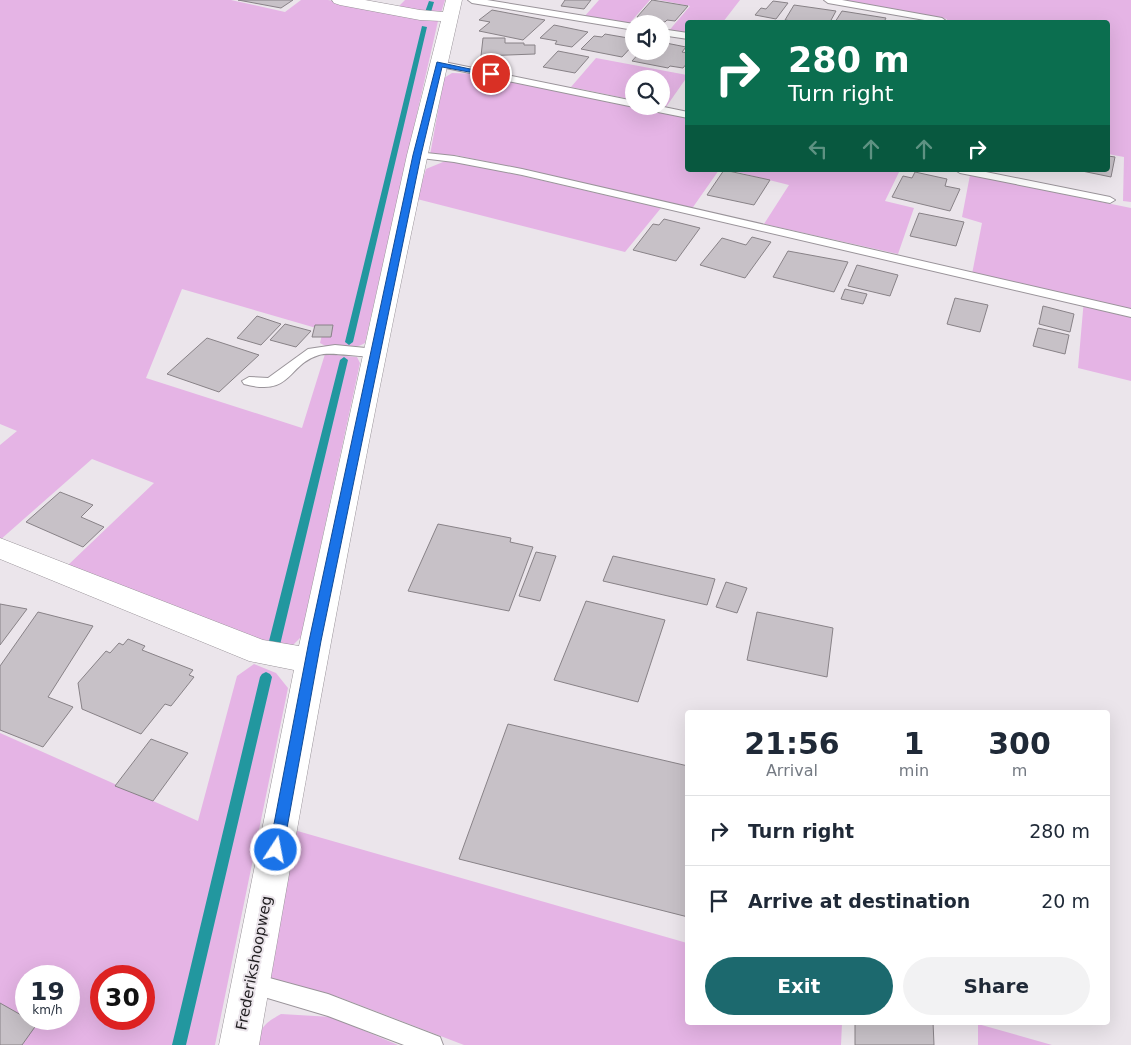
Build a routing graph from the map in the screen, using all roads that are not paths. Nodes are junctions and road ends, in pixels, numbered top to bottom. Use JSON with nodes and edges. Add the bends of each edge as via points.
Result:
{"nodes":[{"id":1,"x":340,"y":0,"type":"edge"},
{"id":2,"x":472,"y":0,"type":"edge"},
{"id":3,"x":828,"y":0,"type":"edge"},
{"id":4,"x":452,"y":8,"type":"edge"},
{"id":5,"x":937,"y":20,"type":"edge"},
{"id":6,"x":625,"y":26,"type":"edge"},
{"id":7,"x":670,"y":33,"type":"edge"},
{"id":8,"x":685,"y":36,"type":"edge"},
{"id":9,"x":439,"y":64,"type":"junction"},
{"id":10,"x":625,"y":102,"type":"edge"},
{"id":11,"x":670,"y":111,"type":"edge"},
{"id":12,"x":685,"y":114,"type":"edge"},
{"id":13,"x":417,"y":155,"type":"junction"},
{"id":14,"x":970,"y":172,"type":"edge"},
{"id":15,"x":1110,"y":200,"type":"dead end"},
{"id":16,"x":1131,"y":312,"type":"edge"},
{"id":17,"x":376,"y":353,"type":"junction"},
{"id":18,"x":249,"y":381,"type":"dead end"},
{"id":19,"x":0,"y":548,"type":"edge"},
{"id":20,"x":311,"y":660,"type":"junction"},
{"id":21,"x":251,"y":982,"type":"junction"},
{"id":22,"x":238,"y":1045,"type":"edge"},
{"id":23,"x":432,"y":1045,"type":"edge"}],
"edges":[{"from":1,"to":4,"type":"street","via":[[420,15]]},
{"from":2,"to":6,"type":"lane"},
{"from":3,"to":5,"type":"lane"},
{"from":4,"to":9,"type":"street","name":"Frederikshoopweg"},
{"from":7,"to":8,"type":"lane"},
{"from":9,"to":10,"type":"lane"},
{"from":9,"to":13,"type":"street","name":"Frederikshoopweg"},
{"from":11,"to":12,"type":"lane"},
{"from":13,"to":16,"type":"lane","via":[[522,172]]},
{"from":13,"to":17,"type":"street","name":"Frederikshoopweg"},
{"from":14,"to":15,"type":"lane"},
{"from":17,"to":18,"type":"lane","via":[[313,352],[275,382],[261,384]]},
{"from":17,"to":20,"type":"street","name":"Frederikshoopweg"},
{"from":19,"to":20,"type":"street","via":[[260,652]]},
{"from":20,"to":21,"type":"street","name":"Frederikshoopweg"},
{"from":21,"to":22,"type":"street","name":"Frederikshoopweg"},
{"from":21,"to":23,"type":"lane","via":[[328,1005]]}]}
